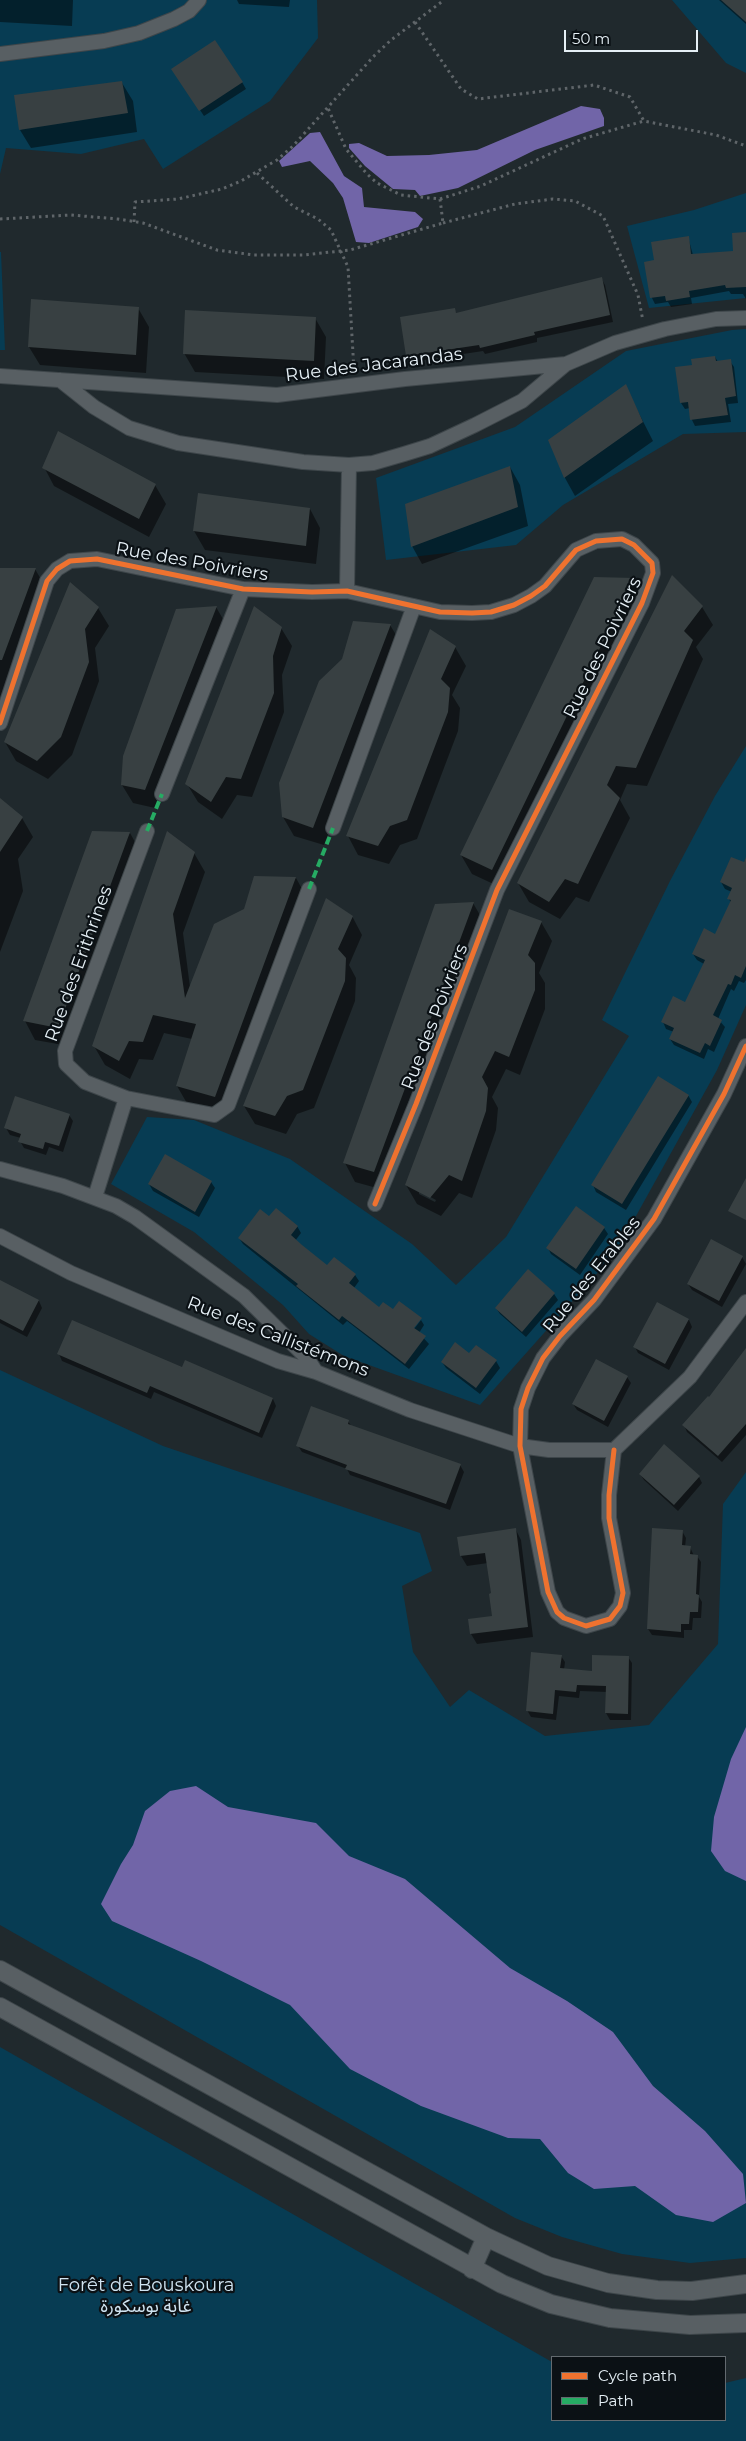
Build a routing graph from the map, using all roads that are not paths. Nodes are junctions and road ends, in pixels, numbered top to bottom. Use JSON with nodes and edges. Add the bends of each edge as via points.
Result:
{"nodes":[{"id":1,"x":199,"y":0,"type":"edge"},
{"id":2,"x":0,"y":54,"type":"edge"},
{"id":3,"x":746,"y":318,"type":"edge"},
{"id":4,"x":566,"y":364,"type":"junction"},
{"id":5,"x":0,"y":376,"type":"edge"},
{"id":6,"x":60,"y":380,"type":"junction"},
{"id":7,"x":349,"y":465,"type":"junction"},
{"id":8,"x":242,"y":589,"type":"junction"},
{"id":9,"x":347,"y":591,"type":"junction"},
{"id":10,"x":414,"y":606,"type":"junction"},
{"id":11,"x":0,"y":723,"type":"edge"},
{"id":12,"x":162,"y":794,"type":"dead end"},
{"id":13,"x":333,"y":828,"type":"dead end"},
{"id":14,"x":147,"y":831,"type":"dead end"},
{"id":15,"x":309,"y":889,"type":"dead end"},
{"id":16,"x":746,"y":1046,"type":"edge"},
{"id":17,"x":126,"y":1098,"type":"junction"},
{"id":18,"x":0,"y":1169,"type":"edge"},
{"id":19,"x":95,"y":1197,"type":"junction"},
{"id":20,"x":375,"y":1204,"type":"dead end"},
{"id":21,"x":0,"y":1236,"type":"edge"},
{"id":22,"x":746,"y":1302,"type":"edge"},
{"id":23,"x":316,"y":1372,"type":"junction"},
{"id":24,"x":520,"y":1446,"type":"junction"},
{"id":25,"x":614,"y":1450,"type":"junction"},
{"id":26,"x":0,"y":1970,"type":"edge"},
{"id":27,"x":0,"y":2007,"type":"edge"},
{"id":28,"x":486,"y":2237,"type":"junction"},
{"id":29,"x":472,"y":2269,"type":"junction"},
{"id":30,"x":746,"y":2284,"type":"edge"},
{"id":31,"x":746,"y":2323,"type":"edge"}],
"edges":[{"from":1,"to":2,"type":"street","via":[[189,11],[139,33]]},
{"from":3,"to":4,"type":"street","name":"Rue des Jacarandas","via":[[716,319],[645,334]]},
{"from":4,"to":6,"type":"street","name":"Rue des Jacarandas","via":[[277,395]]},
{"from":4,"to":7,"type":"street","via":[[522,401],[475,426],[430,446],[373,463]]},
{"from":5,"to":6,"type":"street","name":"Rue des Jacarandas"},
{"from":6,"to":7,"type":"street","via":[[94,407],[129,428],[170,440],[303,462]]},
{"from":7,"to":9,"type":"street"},
{"from":8,"to":9,"type":"street","name":"Rue des Poivriers"},
{"from":8,"to":11,"type":"street","name":"Rue des Poivriers","via":[[97,559],[70,562],[57,569],[46,581]]},
{"from":8,"to":12,"type":"street"},
{"from":9,"to":10,"type":"street","name":"Rue des Poivriers"},
{"from":10,"to":13,"type":"street"},
{"from":10,"to":20,"type":"street","name":"Rue des Poivriers","via":[[440,612],[472,613],[491,612],[514,605],[545,586],[576,550],[608,539],[622,539],[634,545],[652,563],[653,573],[642,603],[498,890]]},
{"from":14,"to":17,"type":"street","name":"Rue des Erithrines","via":[[65,1051],[66,1064],[85,1082]]},
{"from":15,"to":17,"type":"street","name":"Rue des Erithrines","via":[[228,1105],[214,1115]]},
{"from":16,"to":24,"type":"street","name":"Rue des Erables","via":[[724,1094],[654,1219],[594,1300],[543,1358],[521,1410]]},
{"from":17,"to":19,"type":"street"},
{"from":18,"to":19,"type":"street"},
{"from":19,"to":23,"type":"street","via":[[135,1217],[244,1296],[301,1351]]},
{"from":21,"to":23,"type":"street","name":"Rue des Callistémons","via":[[72,1273],[278,1361]]},
{"from":22,"to":25,"type":"street","via":[[690,1377]]},
{"from":23,"to":24,"type":"street","name":"Rue des Callistémons","via":[[410,1410]]},
{"from":24,"to":25,"type":"street","name":"Rue des Callistémons"},
{"from":24,"to":25,"type":"street","via":[[548,1592],[557,1612],[586,1626],[610,1619],[620,1606],[623,1593],[609,1518]]},
{"from":26,"to":28,"type":"street"},
{"from":27,"to":29,"type":"street"},
{"from":28,"to":29,"type":"street"},
{"from":28,"to":30,"type":"street","via":[[548,2266],[608,2283],[692,2291]]},
{"from":29,"to":31,"type":"street","via":[[550,2304],[610,2318],[690,2325]]}]}
